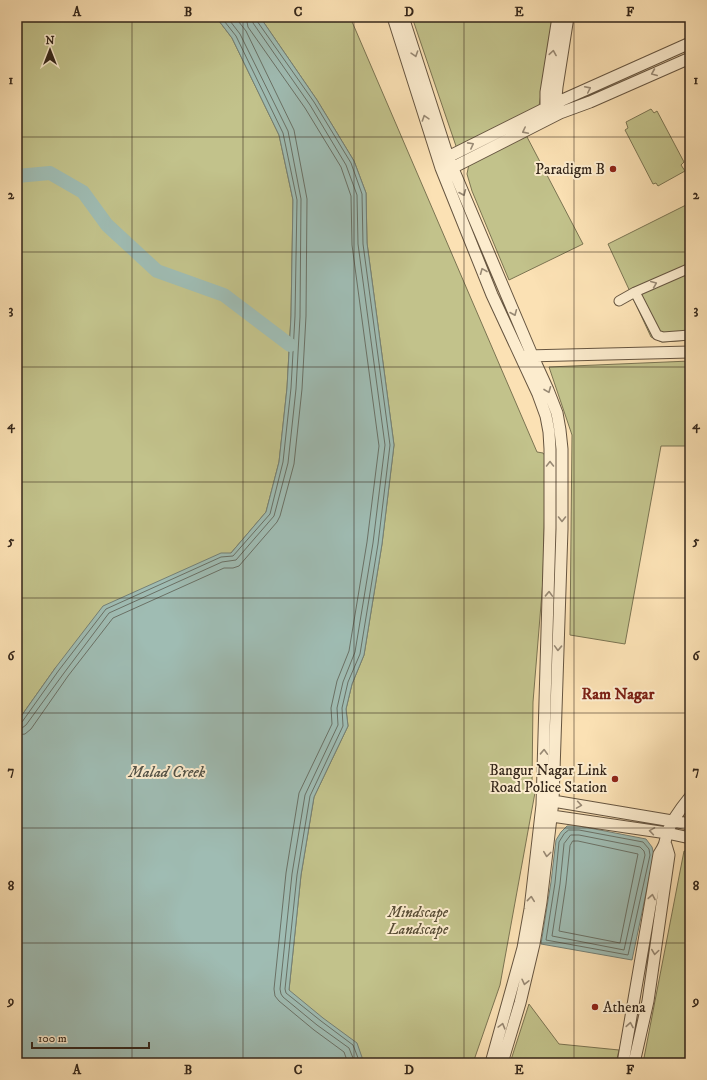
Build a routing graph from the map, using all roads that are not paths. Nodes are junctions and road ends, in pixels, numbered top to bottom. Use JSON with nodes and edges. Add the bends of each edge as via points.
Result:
{"nodes":[{"id":1,"x":393,"y":17,"type":"edge"},
{"id":2,"x":403,"y":17,"type":"edge"},
{"id":3,"x":558,"y":17,"type":"edge"},
{"id":4,"x":568,"y":17,"type":"edge"},
{"id":5,"x":690,"y":43,"type":"edge"},
{"id":6,"x":690,"y":58,"type":"edge"},
{"id":7,"x":558,"y":102,"type":"junction"},
{"id":8,"x":546,"y":108,"type":"junction"},
{"id":9,"x":560,"y":113,"type":"junction"},
{"id":10,"x":547,"y":120,"type":"junction"},
{"id":11,"x":447,"y":164,"type":"junction"},
{"id":12,"x":690,"y":268,"type":"edge"},
{"id":13,"x":635,"y":292,"type":"junction"},
{"id":14,"x":619,"y":301,"type":"dead end"},
{"id":15,"x":690,"y":335,"type":"edge"},
{"id":16,"x":690,"y":352,"type":"edge"},
{"id":17,"x":527,"y":356,"type":"junction"},
{"id":18,"x":690,"y":797,"type":"edge"},
{"id":19,"x":553,"y":801,"type":"junction"},
{"id":20,"x":542,"y":805,"type":"junction"},
{"id":21,"x":552,"y":816,"type":"junction"},
{"id":22,"x":673,"y":820,"type":"junction"},
{"id":23,"x":690,"y":824,"type":"edge"},
{"id":24,"x":690,"y":838,"type":"edge"},
{"id":25,"x":666,"y":839,"type":"junction"},
{"id":26,"x":491,"y":1063,"type":"edge"},
{"id":27,"x":502,"y":1063,"type":"edge"},
{"id":28,"x":623,"y":1063,"type":"edge"},
{"id":29,"x":634,"y":1063,"type":"edge"}],
"edges":[{"from":11,"to":1,"type":"street","one_way":true},
{"from":2,"to":11,"type":"street","one_way":true},
{"from":8,"to":3,"type":"street","one_way":true,"via":[[546,92]]},
{"from":4,"to":7,"type":"street","via":[[557,88]]},
{"from":7,"to":5,"type":"street","one_way":true},
{"from":6,"to":9,"type":"street","one_way":true},
{"from":7,"to":8,"type":"street"},
{"from":7,"to":9,"type":"street"},
{"from":8,"to":10,"type":"street"},
{"from":11,"to":8,"type":"street","one_way":true},
{"from":9,"to":10,"type":"street"},
{"from":10,"to":11,"type":"street","one_way":true},
{"from":11,"to":17,"type":"street","via":[[492,294]]},
{"from":13,"to":12,"type":"street","one_way":true},
{"from":13,"to":14,"type":"street"},
{"from":13,"to":15,"type":"street","via":[[657,335]]},
{"from":16,"to":17,"type":"street"},
{"from":17,"to":19,"type":"street","one_way":true,"via":[[548,390],[557,413],[562,449],[562,528]]},
{"from":20,"to":17,"type":"street","one_way":true,"via":[[550,449],[546,416]]},
{"from":18,"to":22,"type":"street"},
{"from":19,"to":20,"type":"street"},
{"from":19,"to":21,"type":"street"},
{"from":19,"to":22,"type":"street","one_way":true},
{"from":20,"to":21,"type":"street"},
{"from":26,"to":20,"type":"street","one_way":true,"via":[[523,948]]},
{"from":25,"to":21,"type":"street","one_way":true},
{"from":21,"to":27,"type":"street","one_way":true,"via":[[534,944]]},
{"from":22,"to":23,"type":"street"},
{"from":22,"to":25,"type":"street"},
{"from":24,"to":25,"type":"street"},
{"from":28,"to":25,"type":"street","one_way":true,"via":[[659,854]]},
{"from":25,"to":29,"type":"street","one_way":true,"via":[[668,862],[648,1001]]}]}
